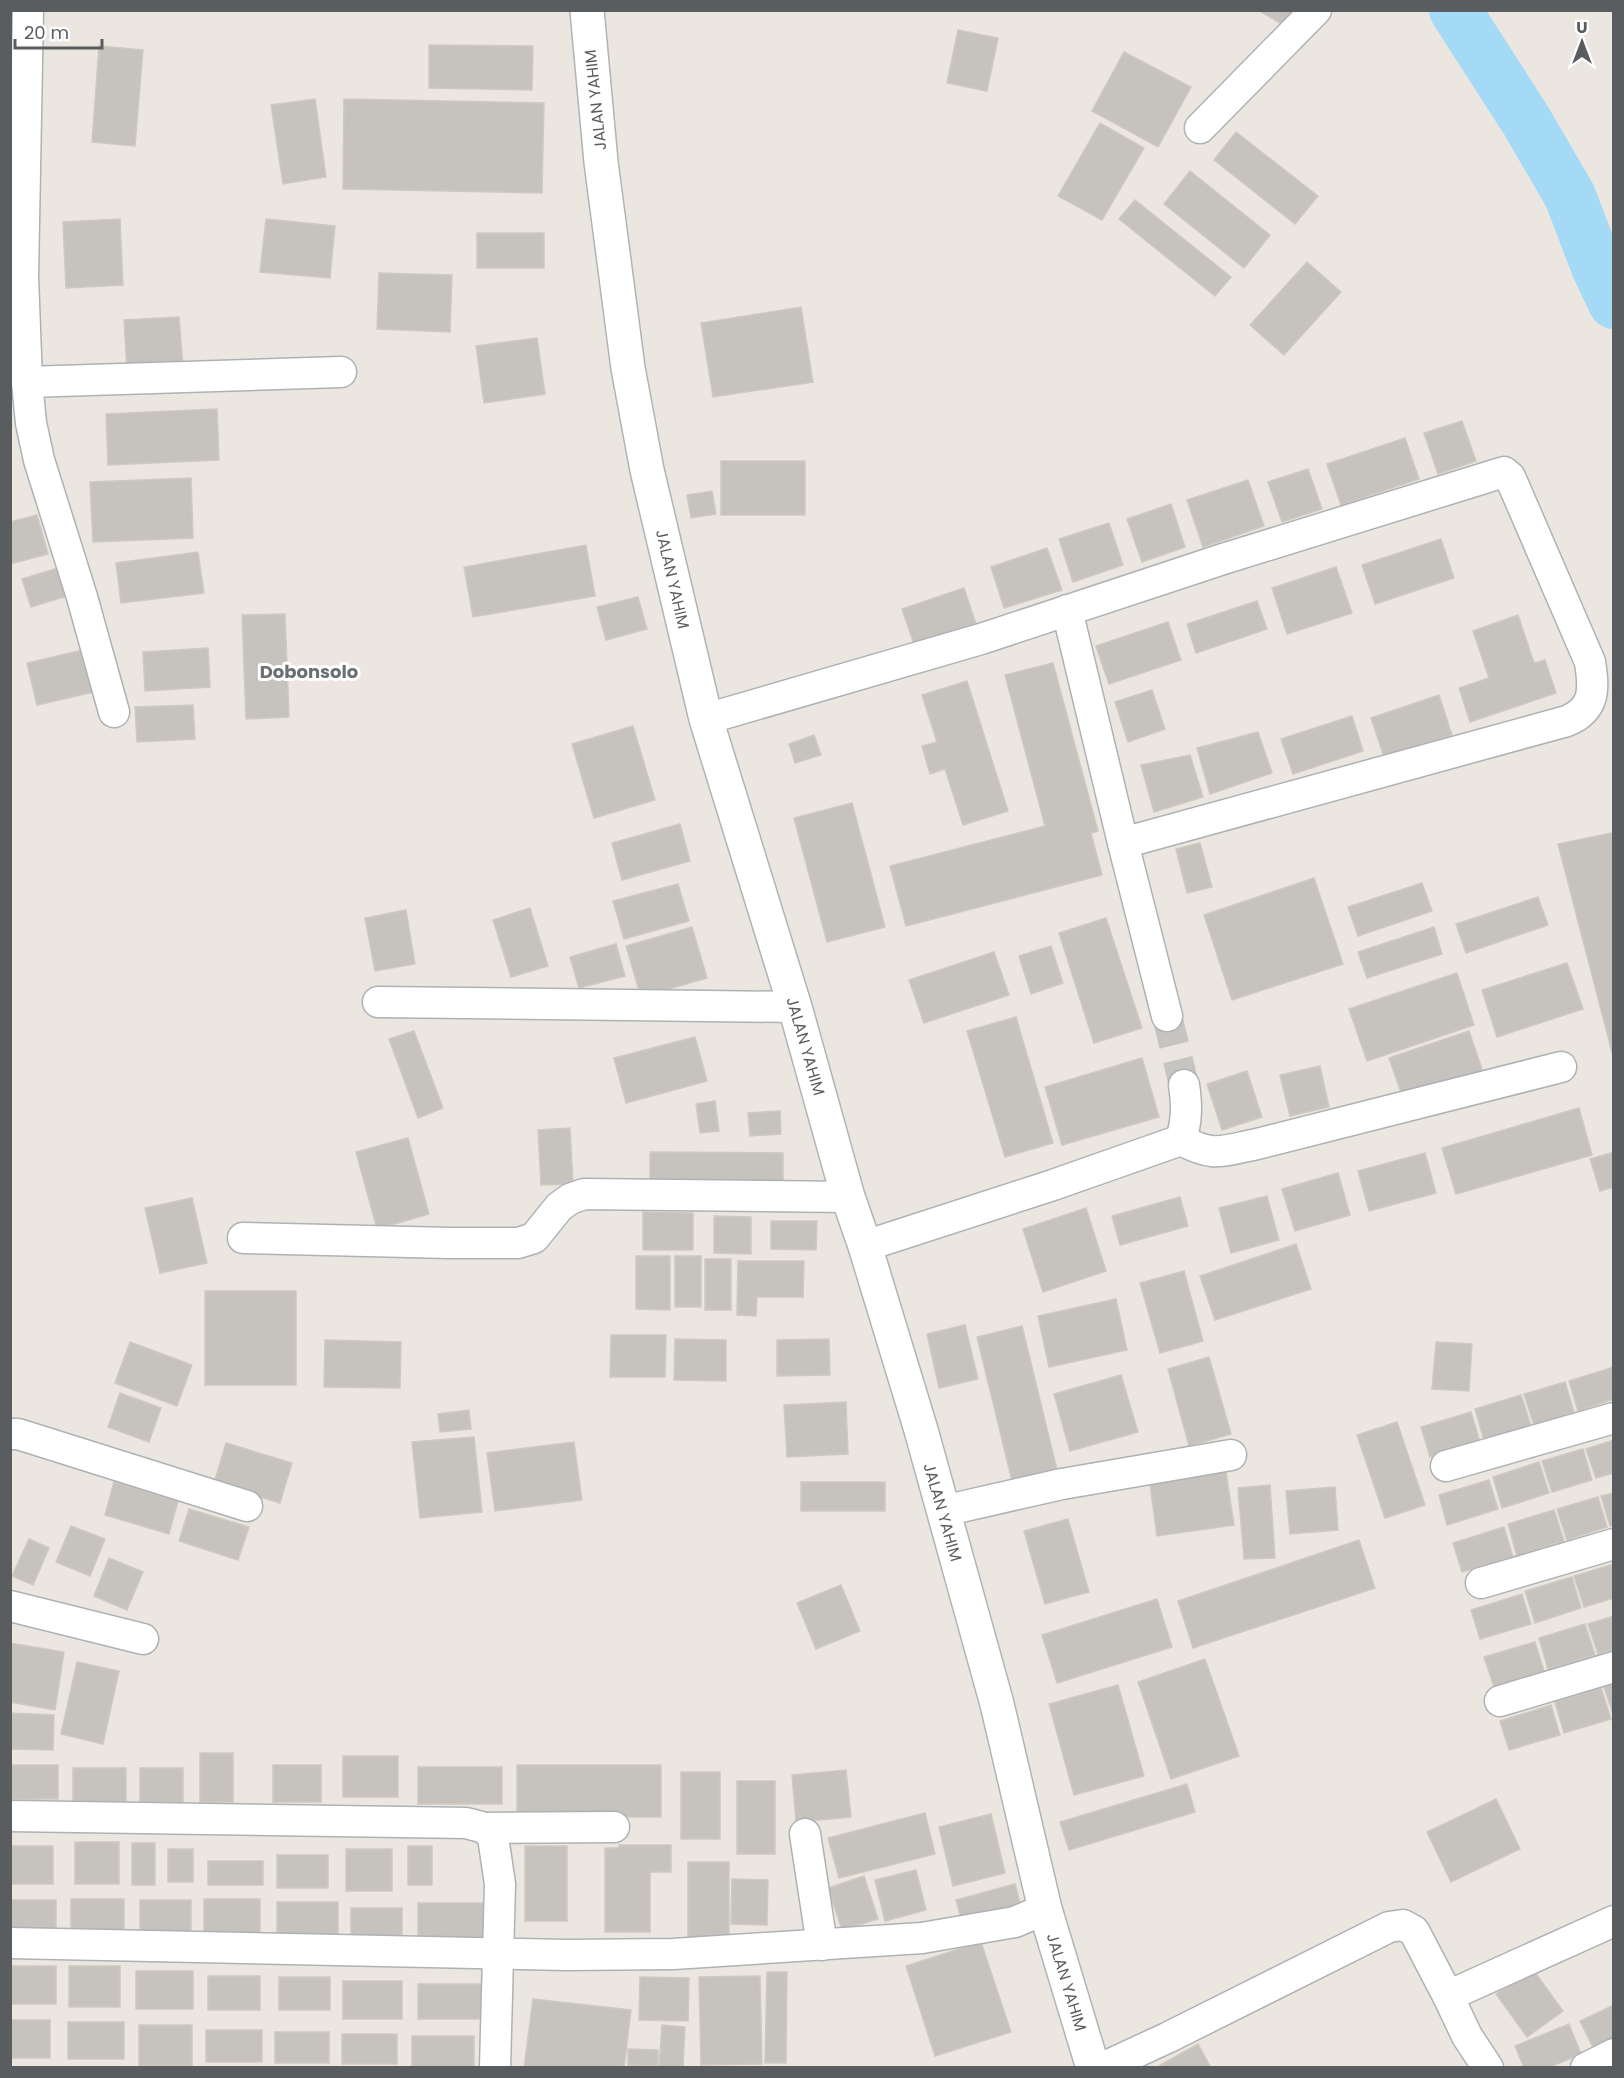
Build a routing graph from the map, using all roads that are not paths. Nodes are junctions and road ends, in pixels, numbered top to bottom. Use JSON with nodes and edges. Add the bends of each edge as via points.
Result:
{"nodes":[{"id":1,"x":28,"y":10,"type":"edge"},
{"id":2,"x":587,"y":10,"type":"edge"},
{"id":3,"x":1316,"y":10,"type":"edge"},
{"id":4,"x":1200,"y":128,"type":"dead end"},
{"id":5,"x":341,"y":372,"type":"dead end"},
{"id":6,"x":27,"y":382,"type":"junction"},
{"id":7,"x":20,"y":425,"type":"edge"},
{"id":8,"x":1068,"y":610,"type":"junction"},
{"id":9,"x":114,"y":712,"type":"dead end"},
{"id":10,"x":706,"y":719,"type":"junction"},
{"id":11,"x":1123,"y":843,"type":"junction"},
{"id":12,"x":378,"y":1002,"type":"dead end"},
{"id":13,"x":795,"y":1007,"type":"junction"},
{"id":14,"x":1167,"y":1016,"type":"tunnel mouth"},
{"id":15,"x":1561,"y":1067,"type":"dead end"},
{"id":16,"x":1184,"y":1085,"type":"tunnel mouth"},
{"id":17,"x":1182,"y":1140,"type":"junction"},
{"id":18,"x":848,"y":1197,"type":"junction"},
{"id":19,"x":243,"y":1238,"type":"dead end"},
{"id":20,"x":866,"y":1246,"type":"junction"},
{"id":21,"x":1614,"y":1418,"type":"edge"},
{"id":22,"x":10,"y":1434,"type":"edge"},
{"id":23,"x":1231,"y":1455,"type":"dead end"},
{"id":24,"x":1446,"y":1466,"type":"dead end"},
{"id":25,"x":248,"y":1506,"type":"dead end"},
{"id":26,"x":943,"y":1511,"type":"junction"},
{"id":27,"x":1614,"y":1544,"type":"edge"},
{"id":28,"x":1481,"y":1583,"type":"dead end"},
{"id":29,"x":10,"y":1606,"type":"edge"},
{"id":30,"x":143,"y":1639,"type":"dead end"},
{"id":31,"x":1614,"y":1667,"type":"edge"},
{"id":32,"x":1500,"y":1701,"type":"dead end"},
{"id":33,"x":10,"y":1816,"type":"edge"},
{"id":34,"x":614,"y":1827,"type":"dead end"},
{"id":35,"x":484,"y":1828,"type":"junction"},
{"id":36,"x":805,"y":1834,"type":"dead end"},
{"id":37,"x":1045,"y":1909,"type":"junction"},
{"id":38,"x":1614,"y":1922,"type":"edge"},
{"id":39,"x":10,"y":1943,"type":"edge"},
{"id":40,"x":822,"y":1945,"type":"junction"},
{"id":41,"x":498,"y":1954,"type":"junction"},
{"id":42,"x":1448,"y":1996,"type":"junction"},
{"id":43,"x":1614,"y":2054,"type":"edge"},
{"id":44,"x":495,"y":2067,"type":"edge"},
{"id":45,"x":1093,"y":2067,"type":"edge"},
{"id":46,"x":1102,"y":2067,"type":"edge"},
{"id":47,"x":1488,"y":2067,"type":"edge"},
{"id":48,"x":1586,"y":2067,"type":"edge"}],
"edges":[{"from":1,"to":6,"type":"street","via":[[23,276]]},
{"from":2,"to":10,"type":"street","name":"JALAN YAHIM","via":[[628,368],[647,470]]},
{"from":3,"to":4,"type":"street"},
{"from":5,"to":6,"type":"street"},
{"from":6,"to":7,"type":"street"},
{"from":7,"to":9,"type":"street","via":[[39,459]]},
{"from":8,"to":10,"type":"street","via":[[919,658]]},
{"from":8,"to":11,"type":"street"},
{"from":8,"to":11,"type":"street","via":[[1504,472],[1510,477],[1590,662],[1594,686],[1589,703],[1579,716],[1567,721]]},
{"from":10,"to":13,"type":"street","name":"JALAN YAHIM"},
{"from":11,"to":14,"type":"street"},
{"from":12,"to":13,"type":"street"},
{"from":13,"to":18,"type":"street","name":"JALAN YAHIM"},
{"from":15,"to":17,"type":"street","via":[[1219,1152],[1200,1150]]},
{"from":16,"to":17,"type":"street","via":[[1187,1106]]},
{"from":17,"to":20,"type":"street"},
{"from":18,"to":19,"type":"street","via":[[584,1194],[559,1208],[534,1238],[518,1243]]},
{"from":18,"to":20,"type":"street","name":"JALAN YAHIM"},
{"from":20,"to":26,"type":"street","name":"JALAN YAHIM"},
{"from":21,"to":24,"type":"street"},
{"from":22,"to":25,"type":"street"},
{"from":23,"to":26,"type":"street","via":[[1062,1484]]},
{"from":26,"to":37,"type":"street","name":"JALAN YAHIM","via":[[997,1704]]},
{"from":27,"to":28,"type":"street"},
{"from":29,"to":30,"type":"street"},
{"from":31,"to":32,"type":"street"},
{"from":33,"to":35,"type":"street","via":[[466,1823]]},
{"from":34,"to":35,"type":"street"},
{"from":35,"to":41,"type":"street","via":[[493,1837],[500,1884]]},
{"from":36,"to":40,"type":"street"},
{"from":37,"to":40,"type":"street","via":[[1015,1922],[964,1932]]},
{"from":37,"to":45,"type":"street","name":"JALAN YAHIM"},
{"from":38,"to":42,"type":"street"},
{"from":39,"to":41,"type":"street"},
{"from":40,"to":41,"type":"street","via":[[673,1954]]},
{"from":41,"to":44,"type":"street"},
{"from":42,"to":46,"type":"street","via":[[1414,1931],[1403,1925],[1389,1927]]},
{"from":42,"to":47,"type":"street","via":[[1467,2036]]},
{"from":43,"to":48,"type":"street"}]}
